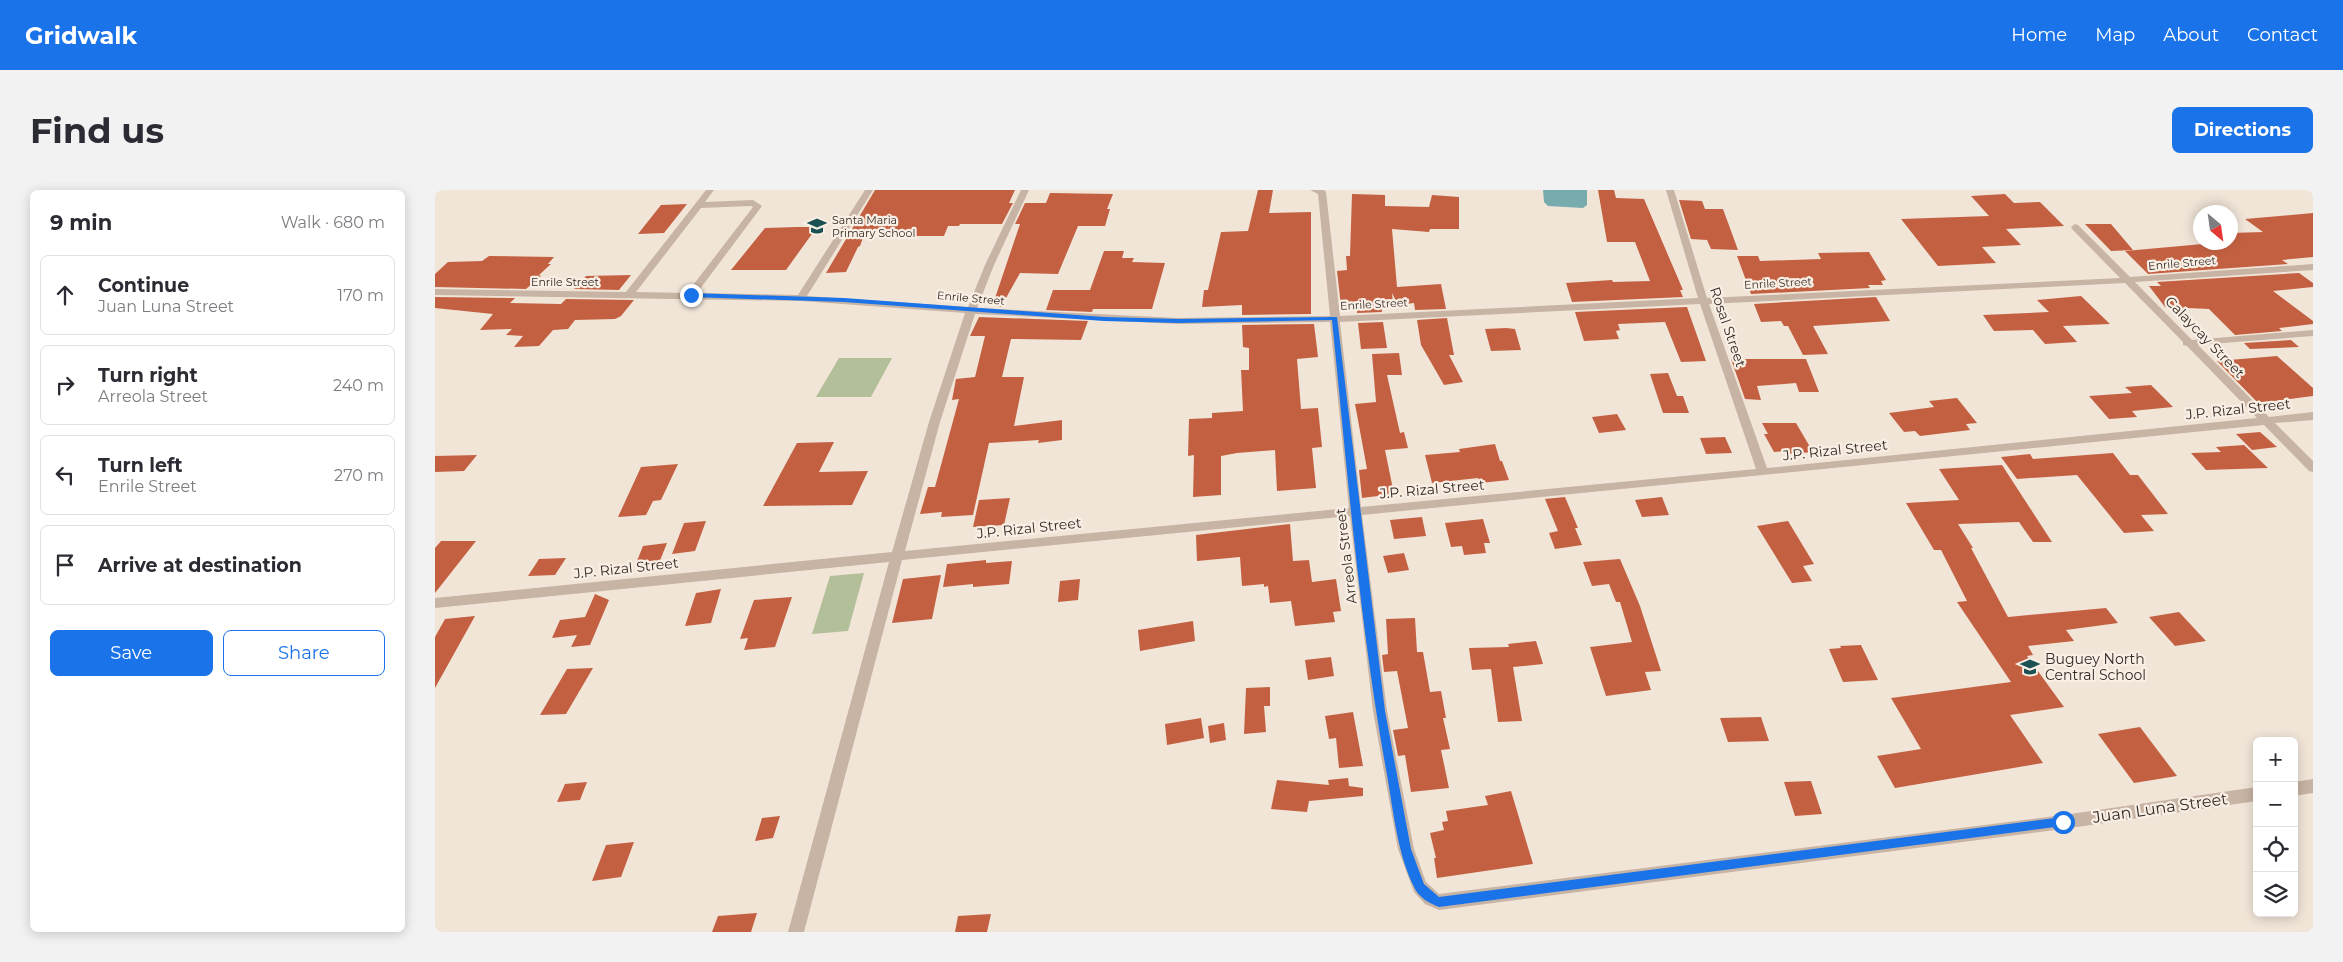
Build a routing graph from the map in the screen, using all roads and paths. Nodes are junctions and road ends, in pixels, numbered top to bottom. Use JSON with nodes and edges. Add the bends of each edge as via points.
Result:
{"nodes":[{"id":1,"x":711,"y":190,"type":"edge"},
{"id":2,"x":869,"y":190,"type":"edge"},
{"id":3,"x":1025,"y":190,"type":"edge"},
{"id":4,"x":1670,"y":190,"type":"edge"},
{"id":5,"x":1318,"y":191,"type":"edge"},
{"id":6,"x":700,"y":205,"type":"junction"},
{"id":7,"x":2075,"y":227,"type":"dead end"},
{"id":8,"x":2312,"y":268,"type":"edge"},
{"id":9,"x":2129,"y":280,"type":"junction"},
{"id":10,"x":435,"y":292,"type":"edge"},
{"id":11,"x":629,"y":294,"type":"junction"},
{"id":12,"x":691,"y":295,"type":"junction"},
{"id":13,"x":801,"y":298,"type":"junction"},
{"id":14,"x":1703,"y":300,"type":"junction"},
{"id":15,"x":971,"y":311,"type":"junction"},
{"id":16,"x":1335,"y":318,"type":"junction"},
{"id":17,"x":2313,"y":333,"type":"edge"},
{"id":18,"x":2187,"y":343,"type":"junction"},
{"id":19,"x":2313,"y":416,"type":"edge"},
{"id":20,"x":2268,"y":422,"type":"junction"},
{"id":21,"x":2313,"y":468,"type":"edge"},
{"id":22,"x":1763,"y":472,"type":"junction"},
{"id":23,"x":1355,"y":511,"type":"junction"},
{"id":24,"x":897,"y":556,"type":"junction"},
{"id":25,"x":435,"y":603,"type":"edge"},
{"id":26,"x":2313,"y":786,"type":"edge"},
{"id":27,"x":2298,"y":788,"type":"edge"},
{"id":28,"x":2253,"y":795,"type":"edge"},
{"id":29,"x":1439,"y":902,"type":"joint"},
{"id":30,"x":796,"y":932,"type":"edge"}],
"edges":[{"from":1,"to":6,"type":"street"},
{"from":2,"to":13,"type":"street"},
{"from":3,"to":15,"type":"street"},
{"from":4,"to":14,"type":"street","name":"Rosal Street"},
{"from":5,"to":16,"type":"street","name":"Arreola Street"},
{"from":6,"to":11,"type":"street"},
{"from":6,"to":12,"type":"street","via":[[750,203],[758,206]]},
{"from":7,"to":9,"type":"street","name":"Calaycay Street"},
{"from":8,"to":9,"type":"street","name":"Enrile Street"},
{"from":9,"to":14,"type":"street","name":"Enrile Street"},
{"from":9,"to":18,"type":"street","name":"Calaycay Street"},
{"from":10,"to":11,"type":"street","name":"Enrile Street"},
{"from":11,"to":12,"type":"street","name":"Enrile Street"},
{"from":12,"to":13,"type":"street","name":"Enrile Street"},
{"from":13,"to":15,"type":"street","name":"Enrile Street"},
{"from":14,"to":16,"type":"street","name":"Enrile Street"},
{"from":14,"to":22,"type":"street","name":"Rosal Street"},
{"from":15,"to":16,"type":"street","name":"Enrile Street","via":[[1178,321]]},
{"from":15,"to":24,"type":"street","via":[[940,401]]},
{"from":16,"to":23,"type":"street","name":"Arreola Street"},
{"from":17,"to":18,"type":"street"},
{"from":18,"to":20,"type":"street","name":"Calaycay Street"},
{"from":19,"to":20,"type":"street","name":"J.P. Rizal Street"},
{"from":20,"to":21,"type":"street","name":"Calaycay Street"},
{"from":20,"to":22,"type":"street","name":"J.P. Rizal Street"},
{"from":22,"to":23,"type":"street","name":"J.P. Rizal Street"},
{"from":23,"to":24,"type":"street","name":"J.P. Rizal Street"},
{"from":23,"to":29,"type":"street","name":"Arreola Street","via":[[1380,711],[1406,849],[1419,887]]},
{"from":24,"to":25,"type":"street","name":"J.P. Rizal Street"},
{"from":24,"to":30,"type":"street","via":[[833,806]]},
{"from":26,"to":27,"type":"street"},
{"from":28,"to":29,"type":"street","name":"Juan Luna Street"}]}
